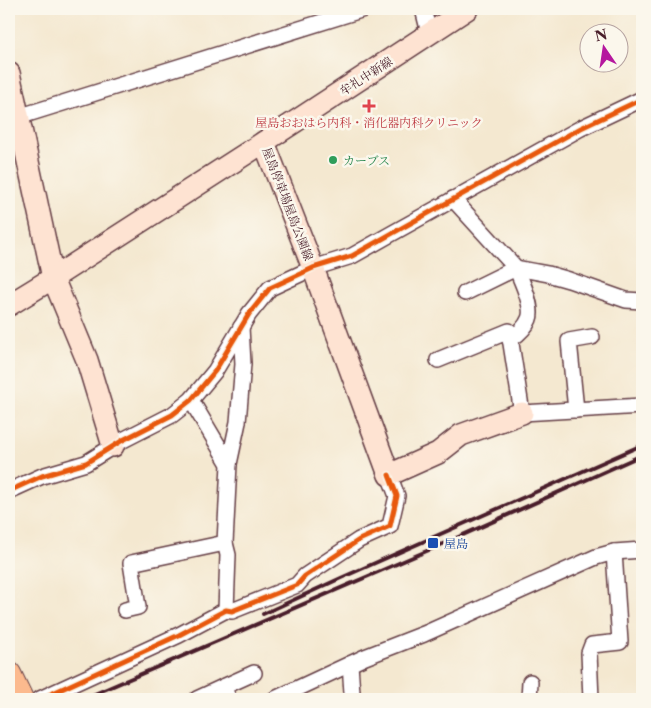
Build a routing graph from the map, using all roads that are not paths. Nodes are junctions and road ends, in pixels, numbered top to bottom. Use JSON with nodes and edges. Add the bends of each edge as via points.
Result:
{"nodes":[{"id":1,"x":364,"y":9,"type":"edge"},
{"id":2,"x":423,"y":9,"type":"edge"},
{"id":3,"x":467,"y":9,"type":"edge"},
{"id":4,"x":429,"y":34,"type":"junction"},
{"id":5,"x":9,"y":73,"type":"edge"},
{"id":6,"x":642,"y":99,"type":"edge"},
{"id":7,"x":18,"y":117,"type":"junction"},
{"id":8,"x":264,"y":142,"type":"junction"},
{"id":9,"x":453,"y":200,"type":"junction"},
{"id":10,"x":313,"y":268,"type":"junction"},
{"id":11,"x":516,"y":268,"type":"junction"},
{"id":12,"x":53,"y":278,"type":"junction"},
{"id":13,"x":465,"y":292,"type":"dead end"},
{"id":14,"x":642,"y":301,"type":"edge"},
{"id":15,"x":9,"y":305,"type":"edge"},
{"id":16,"x":241,"y":327,"type":"junction"},
{"id":17,"x":592,"y":337,"type":"dead end"},
{"id":18,"x":510,"y":340,"type":"junction"},
{"id":19,"x":438,"y":360,"type":"dead end"},
{"id":20,"x":191,"y":400,"type":"junction"},
{"id":21,"x":642,"y":406,"type":"edge"},
{"id":22,"x":576,"y":410,"type":"junction"},
{"id":23,"x":522,"y":413,"type":"junction"},
{"id":24,"x":113,"y":446,"type":"junction"},
{"id":25,"x":229,"y":464,"type":"junction"},
{"id":26,"x":390,"y":475,"type":"junction"},
{"id":27,"x":9,"y":491,"type":"edge"},
{"id":28,"x":225,"y":543,"type":"junction"},
{"id":29,"x":642,"y":550,"type":"edge"},
{"id":30,"x":614,"y":552,"type":"junction"},
{"id":31,"x":125,"y":610,"type":"dead end"},
{"id":32,"x":226,"y":610,"type":"junction"},
{"id":33,"x":350,"y":664,"type":"junction"},
{"id":34,"x":254,"y":673,"type":"dead end"},
{"id":35,"x":9,"y":674,"type":"edge"},
{"id":36,"x":530,"y":682,"type":"dead end"},
{"id":37,"x":226,"y":693,"type":"edge"},
{"id":38,"x":20,"y":699,"type":"edge"},
{"id":39,"x":40,"y":699,"type":"edge"},
{"id":40,"x":197,"y":699,"type":"edge"},
{"id":41,"x":275,"y":699,"type":"edge"},
{"id":42,"x":352,"y":699,"type":"edge"},
{"id":43,"x":529,"y":699,"type":"edge"},
{"id":44,"x":591,"y":699,"type":"edge"}],
"edges":[{"from":1,"to":7,"type":"street"},
{"from":2,"to":4,"type":"street"},
{"from":3,"to":4,"type":"main road","name":"牟礼中新線"},
{"from":4,"to":8,"type":"main road","name":"牟礼中新線"},
{"from":5,"to":7,"type":"main road"},
{"from":6,"to":9,"type":"street","via":[[581,128]]},
{"from":7,"to":12,"type":"main road"},
{"from":8,"to":10,"type":"main road","name":"屋島停車場屋島公園線"},
{"from":8,"to":12,"type":"main road","name":"屋島停車場屋島公園線"},
{"from":9,"to":10,"type":"street","via":[[352,256]]},
{"from":9,"to":11,"type":"street"},
{"from":10,"to":16,"type":"street","via":[[270,288]]},
{"from":10,"to":26,"type":"main road","name":"屋島停車場屋島公園線"},
{"from":11,"to":13,"type":"street"},
{"from":11,"to":14,"type":"street","via":[[569,280],[626,300]]},
{"from":11,"to":18,"type":"street","via":[[529,303],[530,319]]},
{"from":12,"to":15,"type":"main road"},
{"from":12,"to":24,"type":"main road","via":[[86,360]]},
{"from":16,"to":20,"type":"street","via":[[215,370]]},
{"from":16,"to":25,"type":"street","via":[[243,364],[239,412]]},
{"from":17,"to":22,"type":"street","via":[[569,341]]},
{"from":18,"to":19,"type":"street","via":[[509,330]]},
{"from":18,"to":23,"type":"street"},
{"from":20,"to":24,"type":"street","via":[[172,415]]},
{"from":20,"to":25,"type":"street"},
{"from":21,"to":22,"type":"street"},
{"from":22,"to":23,"type":"street"},
{"from":23,"to":26,"type":"main road","via":[[461,435],[438,453]]},
{"from":24,"to":27,"type":"street","via":[[86,463],[42,476]]},
{"from":25,"to":28,"type":"street"},
{"from":26,"to":32,"type":"street","via":[[397,496],[390,526],[359,540],[305,576],[297,585]]},
{"from":28,"to":31,"type":"street","via":[[131,563],[138,607]]},
{"from":28,"to":32,"type":"street","via":[[228,555]]},
{"from":29,"to":30,"type":"street"},
{"from":30,"to":33,"type":"street"},
{"from":30,"to":44,"type":"street","via":[[620,642],[592,646],[589,653]]},
{"from":32,"to":39,"type":"street"},
{"from":33,"to":41,"type":"street"},
{"from":33,"to":42,"type":"street"},
{"from":34,"to":37,"type":"street"},
{"from":35,"to":38,"type":"main road"},
{"from":36,"to":43,"type":"street"},
{"from":37,"to":40,"type":"street"}]}
